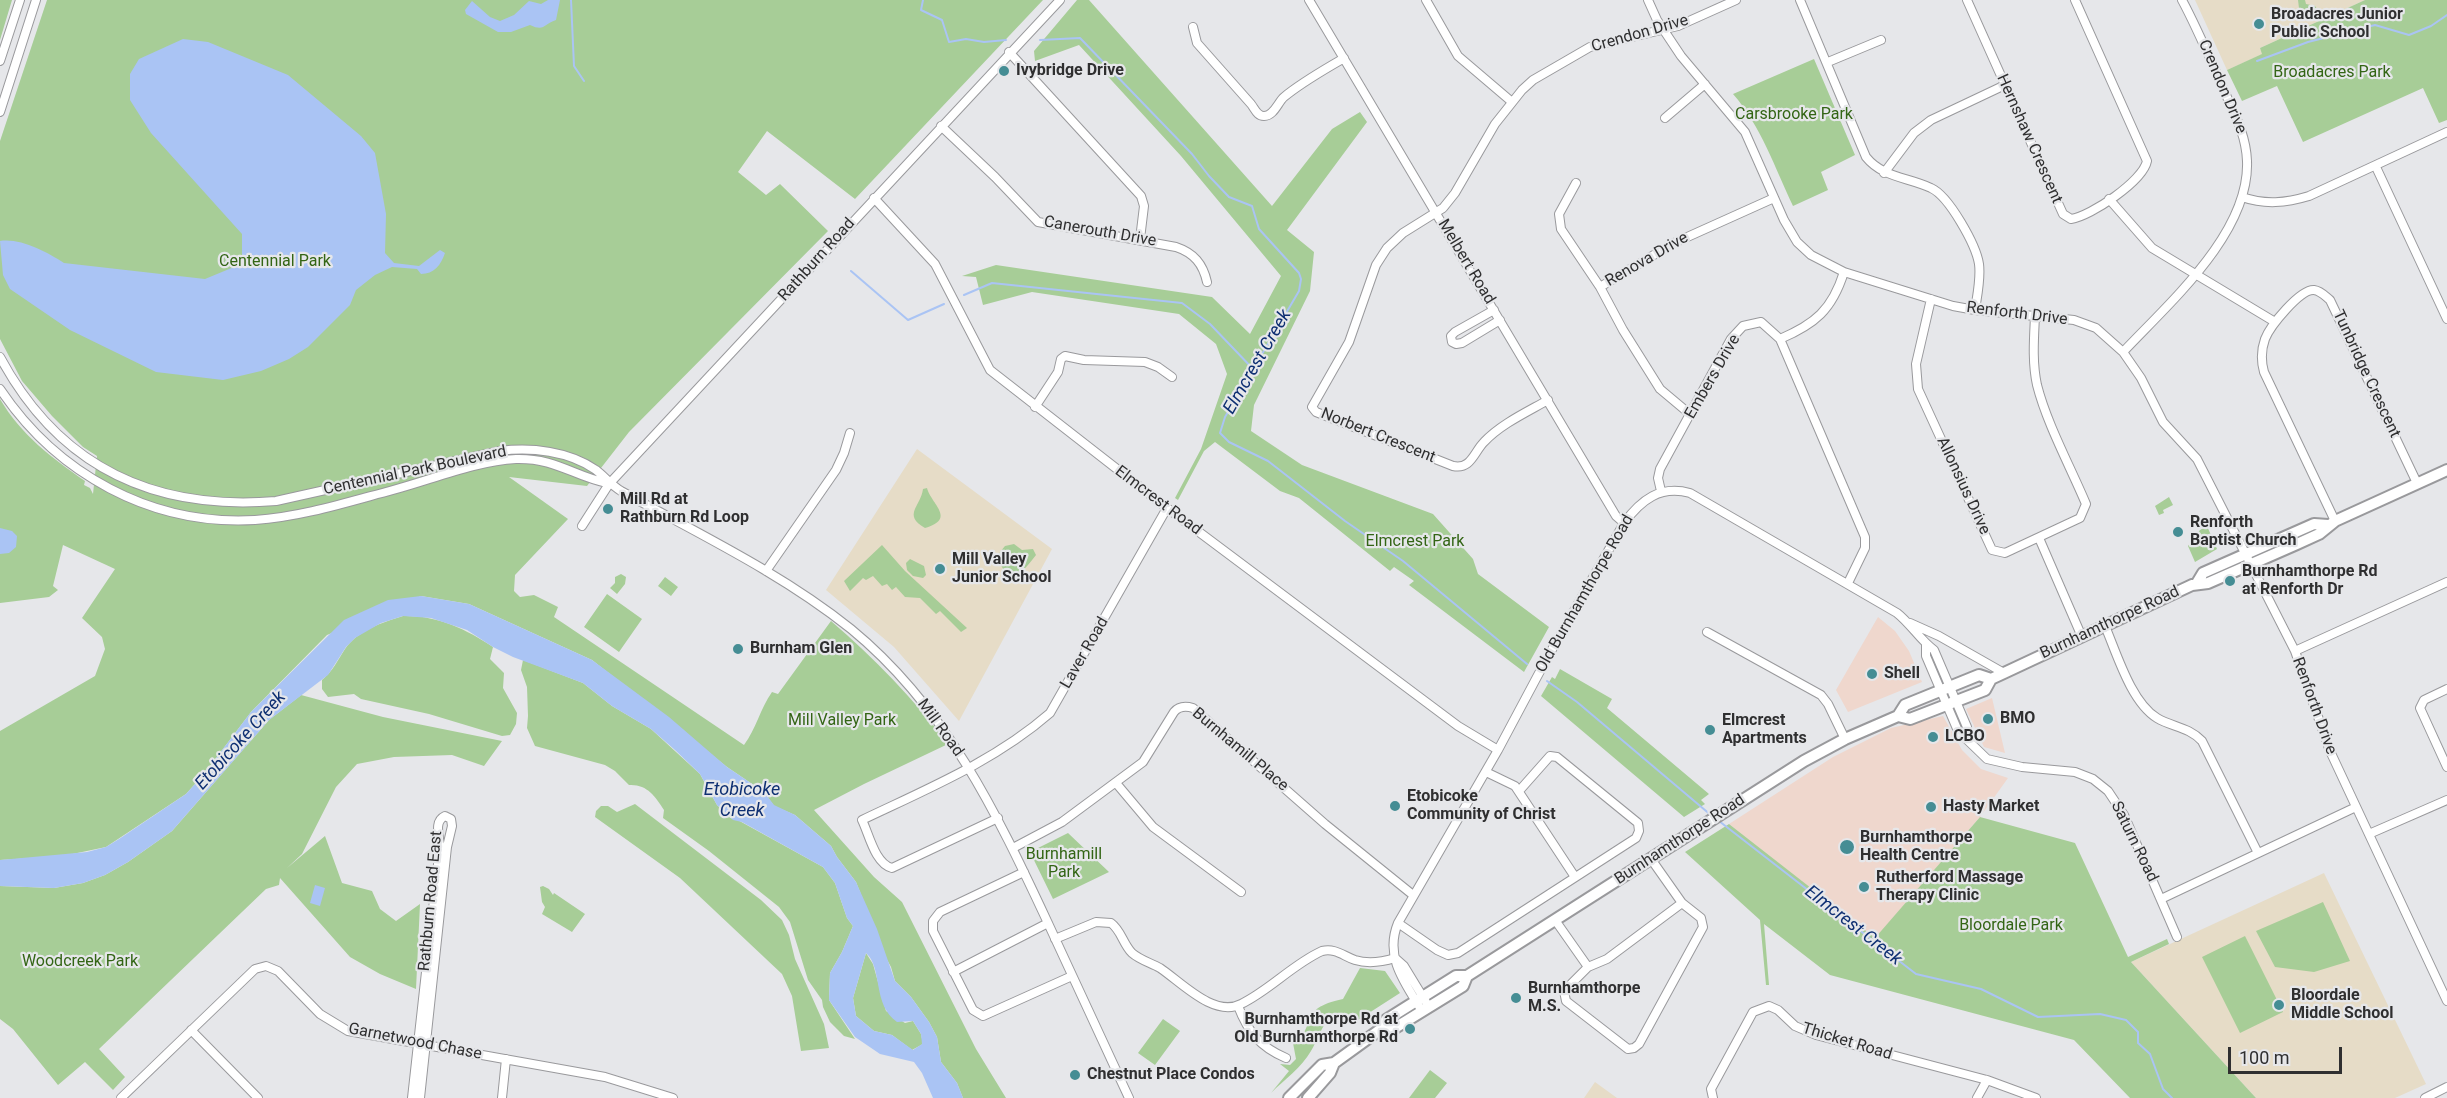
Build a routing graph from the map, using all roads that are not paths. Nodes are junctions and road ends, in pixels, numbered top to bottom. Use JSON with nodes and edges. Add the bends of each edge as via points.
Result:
{"nodes":[{"id":1,"x":20,"y":0,"type":"edge"},
{"id":2,"x":36,"y":0,"type":"edge"},
{"id":3,"x":1059,"y":0,"type":"edge"},
{"id":4,"x":1309,"y":0,"type":"edge"},
{"id":5,"x":1426,"y":0,"type":"edge"},
{"id":6,"x":1648,"y":0,"type":"edge"},
{"id":7,"x":1736,"y":0,"type":"edge"},
{"id":8,"x":1800,"y":0,"type":"edge"},
{"id":9,"x":1967,"y":0,"type":"edge"},
{"id":10,"x":2075,"y":0,"type":"edge"},
{"id":11,"x":2182,"y":0,"type":"edge"},
{"id":12,"x":1193,"y":27,"type":"dead end"},
{"id":13,"x":1664,"y":30,"type":"junction"},
{"id":14,"x":1881,"y":39,"type":"dead end"},
{"id":15,"x":1009,"y":52,"type":"junction"},
{"id":16,"x":1344,"y":58,"type":"junction"},
{"id":17,"x":0,"y":61,"type":"edge"},
{"id":18,"x":1828,"y":63,"type":"junction"},
{"id":19,"x":1705,"y":84,"type":"junction"},
{"id":20,"x":2004,"y":84,"type":"junction"},
{"id":21,"x":1512,"y":102,"type":"junction"},
{"id":22,"x":0,"y":112,"type":"edge"},
{"id":23,"x":1665,"y":118,"type":"dead end"},
{"id":24,"x":940,"y":126,"type":"junction"},
{"id":25,"x":2447,"y":132,"type":"edge"},
{"id":26,"x":2376,"y":167,"type":"junction"},
{"id":27,"x":1884,"y":173,"type":"junction"},
{"id":28,"x":1576,"y":183,"type":"dead end"},
{"id":29,"x":2242,"y":197,"type":"junction"},
{"id":30,"x":874,"y":198,"type":"junction"},
{"id":31,"x":1774,"y":198,"type":"junction"},
{"id":32,"x":2109,"y":199,"type":"junction"},
{"id":33,"x":1436,"y":212,"type":"junction"},
{"id":34,"x":1140,"y":239,"type":"junction"},
{"id":35,"x":1844,"y":272,"type":"junction"},
{"id":36,"x":2194,"y":275,"type":"junction"},
{"id":37,"x":1207,"y":282,"type":"dead end"},
{"id":38,"x":1600,"y":287,"type":"junction"},
{"id":39,"x":1931,"y":299,"type":"junction"},
{"id":40,"x":1494,"y":310,"type":"junction"},
{"id":41,"x":1975,"y":310,"type":"junction"},
{"id":42,"x":2035,"y":316,"type":"junction"},
{"id":43,"x":2447,"y":319,"type":"edge"},
{"id":44,"x":1500,"y":320,"type":"junction"},
{"id":45,"x":2275,"y":322,"type":"junction"},
{"id":46,"x":1780,"y":339,"type":"junction"},
{"id":47,"x":2123,"y":352,"type":"junction"},
{"id":48,"x":0,"y":357,"type":"edge"},
{"id":49,"x":1172,"y":376,"type":"dead end"},
{"id":50,"x":0,"y":389,"type":"edge"},
{"id":51,"x":1548,"y":400,"type":"junction"},
{"id":52,"x":1035,"y":407,"type":"junction"},
{"id":53,"x":1691,"y":415,"type":"junction"},
{"id":54,"x":850,"y":433,"type":"dead end"},
{"id":55,"x":2447,"y":470,"type":"edge"},
{"id":56,"x":2417,"y":483,"type":"junction"},
{"id":57,"x":609,"y":484,"type":"junction"},
{"id":58,"x":1660,"y":491,"type":"junction"},
{"id":59,"x":1167,"y":508,"type":"junction"},
{"id":60,"x":1624,"y":523,"type":"junction"},
{"id":61,"x":2331,"y":523,"type":"junction"},
{"id":62,"x":582,"y":526,"type":"dead end"},
{"id":63,"x":2039,"y":538,"type":"junction"},
{"id":64,"x":2244,"y":554,"type":"junction"},
{"id":65,"x":2250,"y":565,"type":"junction"},
{"id":66,"x":766,"y":571,"type":"junction"},
{"id":67,"x":2447,"y":582,"type":"edge"},
{"id":68,"x":1848,"y":583,"type":"junction"},
{"id":69,"x":2197,"y":583,"type":"junction"},
{"id":70,"x":1910,"y":623,"type":"junction"},
{"id":71,"x":2105,"y":626,"type":"junction"},
{"id":72,"x":1707,"y":632,"type":"dead end"},
{"id":73,"x":1939,"y":636,"type":"junction"},
{"id":74,"x":2082,"y":637,"type":"junction"},
{"id":75,"x":1926,"y":644,"type":"junction"},
{"id":76,"x":2295,"y":651,"type":"junction"},
{"id":77,"x":2004,"y":673,"type":"junction"},
{"id":78,"x":1991,"y":679,"type":"junction"},
{"id":79,"x":1946,"y":689,"type":"junction"},
{"id":80,"x":2447,"y":689,"type":"edge"},
{"id":81,"x":1952,"y":704,"type":"junction"},
{"id":82,"x":1898,"y":716,"type":"junction"},
{"id":83,"x":1845,"y":739,"type":"junction"},
{"id":84,"x":1498,"y":750,"type":"junction"},
{"id":85,"x":2447,"y":767,"type":"edge"},
{"id":86,"x":970,"y":768,"type":"junction"},
{"id":87,"x":1486,"y":772,"type":"junction"},
{"id":88,"x":1116,"y":783,"type":"junction"},
{"id":89,"x":1518,"y":791,"type":"junction"},
{"id":90,"x":2447,"y":800,"type":"edge"},
{"id":91,"x":2356,"y":807,"type":"junction"},
{"id":92,"x":998,"y":818,"type":"junction"},
{"id":93,"x":2369,"y":834,"type":"junction"},
{"id":94,"x":1013,"y":848,"type":"junction"},
{"id":95,"x":2258,"y":853,"type":"junction"},
{"id":96,"x":1651,"y":859,"type":"junction"},
{"id":97,"x":1024,"y":872,"type":"junction"},
{"id":98,"x":1575,"y":877,"type":"junction"},
{"id":99,"x":1241,"y":892,"type":"dead end"},
{"id":100,"x":1413,"y":895,"type":"junction"},
{"id":101,"x":2161,"y":899,"type":"junction"},
{"id":102,"x":1682,"y":903,"type":"junction"},
{"id":103,"x":1555,"y":920,"type":"junction"},
{"id":104,"x":1048,"y":923,"type":"junction"},
{"id":105,"x":1398,"y":923,"type":"junction"},
{"id":106,"x":2177,"y":937,"type":"dead end"},
{"id":107,"x":1055,"y":939,"type":"junction"},
{"id":108,"x":1395,"y":958,"type":"junction"},
{"id":109,"x":1588,"y":967,"type":"junction"},
{"id":110,"x":953,"y":972,"type":"junction"},
{"id":111,"x":1072,"y":976,"type":"junction"},
{"id":112,"x":2447,"y":1000,"type":"edge"},
{"id":113,"x":1423,"y":1004,"type":"junction"},
{"id":114,"x":1238,"y":1006,"type":"junction"},
{"id":115,"x":192,"y":1030,"type":"junction"},
{"id":116,"x":422,"y":1045,"type":"junction"},
{"id":117,"x":506,"y":1059,"type":"junction"},
{"id":118,"x":1286,"y":1059,"type":"dead end"},
{"id":119,"x":1334,"y":1063,"type":"junction"},
{"id":120,"x":1987,"y":1080,"type":"junction"},
{"id":121,"x":2447,"y":1087,"type":"edge"},
{"id":122,"x":1712,"y":1096,"type":"edge"},
{"id":123,"x":121,"y":1098,"type":"edge"},
{"id":124,"x":258,"y":1098,"type":"edge"},
{"id":125,"x":412,"y":1098,"type":"edge"},
{"id":126,"x":420,"y":1098,"type":"edge"},
{"id":127,"x":502,"y":1098,"type":"edge"},
{"id":128,"x":673,"y":1098,"type":"edge"},
{"id":129,"x":1129,"y":1098,"type":"edge"},
{"id":130,"x":1289,"y":1098,"type":"edge"},
{"id":131,"x":1308,"y":1098,"type":"edge"},
{"id":132,"x":1977,"y":1098,"type":"edge"},
{"id":133,"x":2036,"y":1098,"type":"edge"},
{"id":134,"x":2425,"y":1098,"type":"edge"}],
"edges":[{"from":1,"to":17,"type":"street"},
{"from":2,"to":22,"type":"street"},
{"from":3,"to":15,"type":"street","name":"Rathburn Road"},
{"from":4,"to":16,"type":"street","name":"Melbert Road"},
{"from":5,"to":21,"type":"street","via":[[1458,56]]},
{"from":6,"to":13,"type":"street","name":"Renforth Drive"},
{"from":7,"to":13,"type":"street","name":"Crendon Drive"},
{"from":8,"to":18,"type":"street"},
{"from":9,"to":20,"type":"street","name":"Hernshaw Crescent"},
{"from":10,"to":32,"type":"street","name":"Hernshaw Crescent","via":[[2146,161],[2140,175]]},
{"from":11,"to":29,"type":"street","name":"Crendon Drive","via":[[2242,132],[2247,168]]},
{"from":12,"to":16,"type":"street","via":[[1197,43],[1257,114],[1264,116],[1274,111],[1284,97]]},
{"from":13,"to":19,"type":"street","name":"Renforth Drive"},
{"from":13,"to":21,"type":"street","name":"Crendon Drive","via":[[1590,47],[1533,80]]},
{"from":14,"to":18,"type":"street"},
{"from":15,"to":24,"type":"street","name":"Rathburn Road"},
{"from":15,"to":34,"type":"street","via":[[1141,196],[1144,206]]},
{"from":16,"to":33,"type":"street","name":"Melbert Road"},
{"from":18,"to":27,"type":"street","via":[[1866,157]]},
{"from":19,"to":23,"type":"street"},
{"from":19,"to":31,"type":"street","name":"Renforth Drive","via":[[1745,132]]},
{"from":20,"to":27,"type":"street","via":[[1931,120],[1914,134]]},
{"from":20,"to":32,"type":"street","name":"Hernshaw Crescent","via":[[2063,214],[2071,219],[2083,217]]},
{"from":21,"to":33,"type":"street","name":"Crendon Drive","via":[[1495,123],[1455,193]]},
{"from":24,"to":30,"type":"street","name":"Rathburn Road"},
{"from":24,"to":34,"type":"street","name":"Canerouth Drive","via":[[1038,222]]},
{"from":25,"to":26,"type":"street"},
{"from":26,"to":29,"type":"street","via":[[2293,201],[2263,202]]},
{"from":26,"to":43,"type":"street"},
{"from":27,"to":41,"type":"street","via":[[1939,192],[1956,213],[1979,264]]},
{"from":28,"to":38,"type":"street","via":[[1559,214],[1559,224]]},
{"from":29,"to":36,"type":"street","name":"Crendon Drive","via":[[2234,218]]},
{"from":30,"to":52,"type":"street","name":"Elmcrest Road","via":[[935,264],[990,370]]},
{"from":30,"to":57,"type":"street","name":"Rathburn Road"},
{"from":31,"to":35,"type":"street","name":"Renforth Drive","via":[[1797,242],[1811,255]]},
{"from":31,"to":38,"type":"street","name":"Renova Drive","via":[[1674,243]]},
{"from":32,"to":36,"type":"street","via":[[2152,248]]},
{"from":33,"to":40,"type":"street","name":"Melbert Road"},
{"from":33,"to":51,"type":"street","name":"Norbert Crescent","via":[[1403,233],[1376,265],[1349,342],[1313,404],[1314,410],[1461,467],[1469,463],[1491,435]]},
{"from":34,"to":37,"type":"street","name":"Canerouth Drive","via":[[1192,254]]},
{"from":35,"to":39,"type":"street","name":"Renforth Drive"},
{"from":35,"to":46,"type":"street","via":[[1817,320]]},
{"from":36,"to":45,"type":"street"},
{"from":36,"to":47,"type":"street","name":"Crendon Drive"},
{"from":38,"to":53,"type":"street","name":"Renova Drive","via":[[1660,389]]},
{"from":39,"to":41,"type":"street","name":"Renforth Drive"},
{"from":39,"to":63,"type":"street","name":"Allonsius Drive","via":[[1916,364],[1918,389],[1992,550],[2005,553]]},
{"from":40,"to":44,"type":"street","name":"Melbert Road"},
{"from":40,"to":44,"type":"street","via":[[1455,332],[1452,342],[1459,344]]},
{"from":41,"to":42,"type":"street","name":"Renforth Drive"},
{"from":42,"to":47,"type":"street","name":"Renforth Drive","via":[[2086,324],[2107,336]]},
{"from":42,"to":63,"type":"street","name":"Allonsius Drive","via":[[2034,350],[2042,402],[2086,504],[2080,518]]},
{"from":44,"to":51,"type":"street","name":"Melbert Road"},
{"from":45,"to":56,"type":"street","name":"Tunbridge Crescent","via":[[2304,293],[2320,292],[2330,300]]},
{"from":45,"to":61,"type":"street","name":"Tunbridge Crescent","via":[[2261,354],[2264,372]]},
{"from":46,"to":53,"type":"street","name":"Embers Drive","via":[[1761,322],[1743,326],[1731,339]]},
{"from":46,"to":68,"type":"street","via":[[1865,537],[1866,548]]},
{"from":47,"to":64,"type":"street","name":"Renforth Drive","via":[[2163,422],[2197,459]]},
{"from":48,"to":57,"type":"street","name":"Centennial Park Boulevard","via":[[34,409],[85,456],[126,480],[196,501],[276,501],[513,449],[567,457],[596,470]]},
{"from":49,"to":52,"type":"street","via":[[1145,362],[1065,356]]},
{"from":50,"to":57,"type":"street","name":"Centennial Park Boulevard","via":[[37,436],[83,474],[136,501],[191,516],[240,520],[278,517],[501,460],[546,462]]},
{"from":51,"to":60,"type":"street","name":"Melbert Road","via":[[1616,516]]},
{"from":52,"to":59,"type":"street","name":"Elmcrest Road"},
{"from":53,"to":58,"type":"street","name":"Embers Drive","via":[[1660,469]]},
{"from":54,"to":66,"type":"street","via":[[836,470]]},
{"from":55,"to":56,"type":"main road","name":"Burnhamthorpe Road"},
{"from":56,"to":61,"type":"main road","name":"Burnhamthorpe Road"},
{"from":57,"to":62,"type":"street","name":"Rathburn Road"},
{"from":57,"to":66,"type":"street","name":"Mill Road"},
{"from":58,"to":60,"type":"street","name":"Old Burnhamthorpe Road","via":[[1641,503]]},
{"from":58,"to":68,"type":"street","via":[[1690,493]]},
{"from":59,"to":84,"type":"street","name":"Elmcrest Road","via":[[1458,726]]},
{"from":59,"to":86,"type":"street","name":"Laver Road","via":[[1050,713]]},
{"from":60,"to":84,"type":"street","name":"Old Burnhamthorpe Road"},
{"from":61,"to":64,"type":"main road","name":"Burnhamthorpe Road","via":[[2314,524]]},
{"from":61,"to":65,"type":"main road","name":"Burnhamthorpe Road","via":[[2319,534]]},
{"from":63,"to":74,"type":"street"},
{"from":64,"to":65,"type":"street","name":"Renforth Drive"},
{"from":64,"to":69,"type":"main road","name":"Burnhamthorpe Road","via":[[2203,573]]},
{"from":65,"to":69,"type":"main road","name":"Burnhamthorpe Road","via":[[2208,583]]},
{"from":65,"to":76,"type":"street","name":"Renforth Drive"},
{"from":66,"to":86,"type":"street","name":"Mill Road","via":[[801,592],[867,643],[924,704]]},
{"from":67,"to":76,"type":"street"},
{"from":68,"to":70,"type":"street"},
{"from":69,"to":71,"type":"main road","name":"Burnhamthorpe Road"},
{"from":70,"to":73,"type":"street"},
{"from":70,"to":75,"type":"street"},
{"from":71,"to":74,"type":"main road","name":"Burnhamthorpe Road"},
{"from":71,"to":95,"type":"street","via":[[2144,707],[2156,717],[2186,728],[2202,741]]},
{"from":72,"to":83,"type":"street","via":[[1821,695]]},
{"from":73,"to":75,"type":"street"},
{"from":73,"to":77,"type":"street"},
{"from":74,"to":77,"type":"main road","name":"Burnhamthorpe Road"},
{"from":75,"to":79,"type":"street","via":[[1926,656]]},
{"from":76,"to":91,"type":"street","name":"Renforth Drive","via":[[2330,751]]},
{"from":77,"to":78,"type":"main road","name":"Burnhamthorpe Road"},
{"from":78,"to":79,"type":"main road","name":"Burnhamthorpe Road","via":[[1979,675]]},
{"from":78,"to":81,"type":"main road","name":"Burnhamthorpe Road","via":[[1985,690]]},
{"from":79,"to":81,"type":"street"},
{"from":79,"to":82,"type":"main road","name":"Burnhamthorpe Road","via":[[1905,705]]},
{"from":80,"to":85,"type":"street","via":[[2424,700],[2420,708]]},
{"from":81,"to":82,"type":"main road","name":"Burnhamthorpe Road","via":[[1910,719]]},
{"from":81,"to":101,"type":"street","name":"Saturn Road","via":[[1958,731],[1978,753],[1997,762],[2074,772],[2101,785],[2120,806]]},
{"from":82,"to":83,"type":"main road","name":"Burnhamthorpe Road"},
{"from":83,"to":96,"type":"main road","name":"Burnhamthorpe Road"},
{"from":84,"to":87,"type":"street","name":"Old Burnhamthorpe Road"},
{"from":86,"to":92,"type":"street","name":"Mill Road"},
{"from":86,"to":92,"type":"street","name":"Laver Road","via":[[862,820],[878,858],[886,866],[895,867]]},
{"from":87,"to":89,"type":"street"},
{"from":87,"to":100,"type":"street","name":"Old Burnhamthorpe Road"},
{"from":88,"to":94,"type":"street","name":"Burnhamill Place","via":[[1062,822]]},
{"from":88,"to":99,"type":"street","via":[[1153,827]]},
{"from":88,"to":100,"type":"street","name":"Burnhamill Place","via":[[1143,762],[1177,709],[1188,706]]},
{"from":89,"to":98,"type":"street"},
{"from":89,"to":98,"type":"street","via":[[1550,756],[1557,757],[1638,823],[1636,838]]},
{"from":90,"to":93,"type":"street"},
{"from":91,"to":93,"type":"street","name":"Renforth Drive"},
{"from":91,"to":95,"type":"street"},
{"from":92,"to":94,"type":"street","name":"Mill Road"},
{"from":93,"to":112,"type":"street","name":"Renforth Drive"},
{"from":94,"to":97,"type":"street","name":"Mill Road"},
{"from":95,"to":101,"type":"street"},
{"from":96,"to":102,"type":"street"},
{"from":96,"to":103,"type":"main road","name":"Burnhamthorpe Road"},
{"from":97,"to":104,"type":"street","name":"Mill Road"},
{"from":97,"to":110,"type":"street","via":[[940,912],[933,921],[933,931]]},
{"from":98,"to":105,"type":"street","via":[[1458,953],[1448,955],[1437,950]]},
{"from":100,"to":105,"type":"street","name":"Old Burnhamthorpe Road"},
{"from":101,"to":106,"type":"street","name":"Saturn Road"},
{"from":102,"to":109,"type":"street","via":[[1607,959]]},
{"from":102,"to":109,"type":"street","via":[[1701,918],[1703,930],[1635,1048],[1626,1048],[1565,1000],[1564,990]]},
{"from":103,"to":109,"type":"street"},
{"from":103,"to":113,"type":"main road","name":"Burnhamthorpe Road","via":[[1467,976],[1456,976]]},
{"from":104,"to":107,"type":"street","name":"Mill Road"},
{"from":104,"to":110,"type":"street"},
{"from":105,"to":108,"type":"street","name":"Old Burnhamthorpe Road","via":[[1392,945]]},
{"from":107,"to":111,"type":"street","name":"Mill Road"},
{"from":107,"to":114,"type":"street","via":[[1096,922],[1112,923],[1139,958],[1206,1002]]},
{"from":108,"to":113,"type":"street","via":[[1404,966]]},
{"from":108,"to":114,"type":"street","via":[[1366,962],[1333,950],[1322,951]]},
{"from":110,"to":111,"type":"street","via":[[973,1010],[983,1016]]},
{"from":111,"to":129,"type":"street","name":"Mill Road"},
{"from":113,"to":119,"type":"main road","name":"Burnhamthorpe Road","via":[[1386,1020],[1381,1029]]},
{"from":114,"to":118,"type":"street","via":[[1257,1041]]},
{"from":115,"to":116,"type":"street","name":"Garnetwood Chase","via":[[255,969],[266,966],[278,971],[337,1026]]},
{"from":115,"to":123,"type":"street","name":"Garnetwood Chase"},
{"from":115,"to":124,"type":"street"},
{"from":116,"to":116,"type":"street","name":"Rathburn Road East","via":[[452,823],[445,816],[438,824],[440,846]]},
{"from":116,"to":117,"type":"street","name":"Garnetwood Chase"},
{"from":116,"to":125,"type":"street","name":"Rathburn Road East"},
{"from":116,"to":126,"type":"street","name":"Rathburn Road East"},
{"from":117,"to":127,"type":"street"},
{"from":117,"to":128,"type":"street","name":"Garnetwood Chase","via":[[605,1077]]},
{"from":119,"to":130,"type":"main road","name":"Burnhamthorpe Road","via":[[1322,1065]]},
{"from":119,"to":131,"type":"main road","name":"Burnhamthorpe Road"},
{"from":120,"to":122,"type":"street","name":"Thicket Road","via":[[1816,1035],[1795,1026],[1773,1007],[1765,1006],[1753,1012]]},
{"from":120,"to":132,"type":"street"},
{"from":120,"to":133,"type":"street","name":"Thicket Road"},
{"from":121,"to":134,"type":"street"}]}
